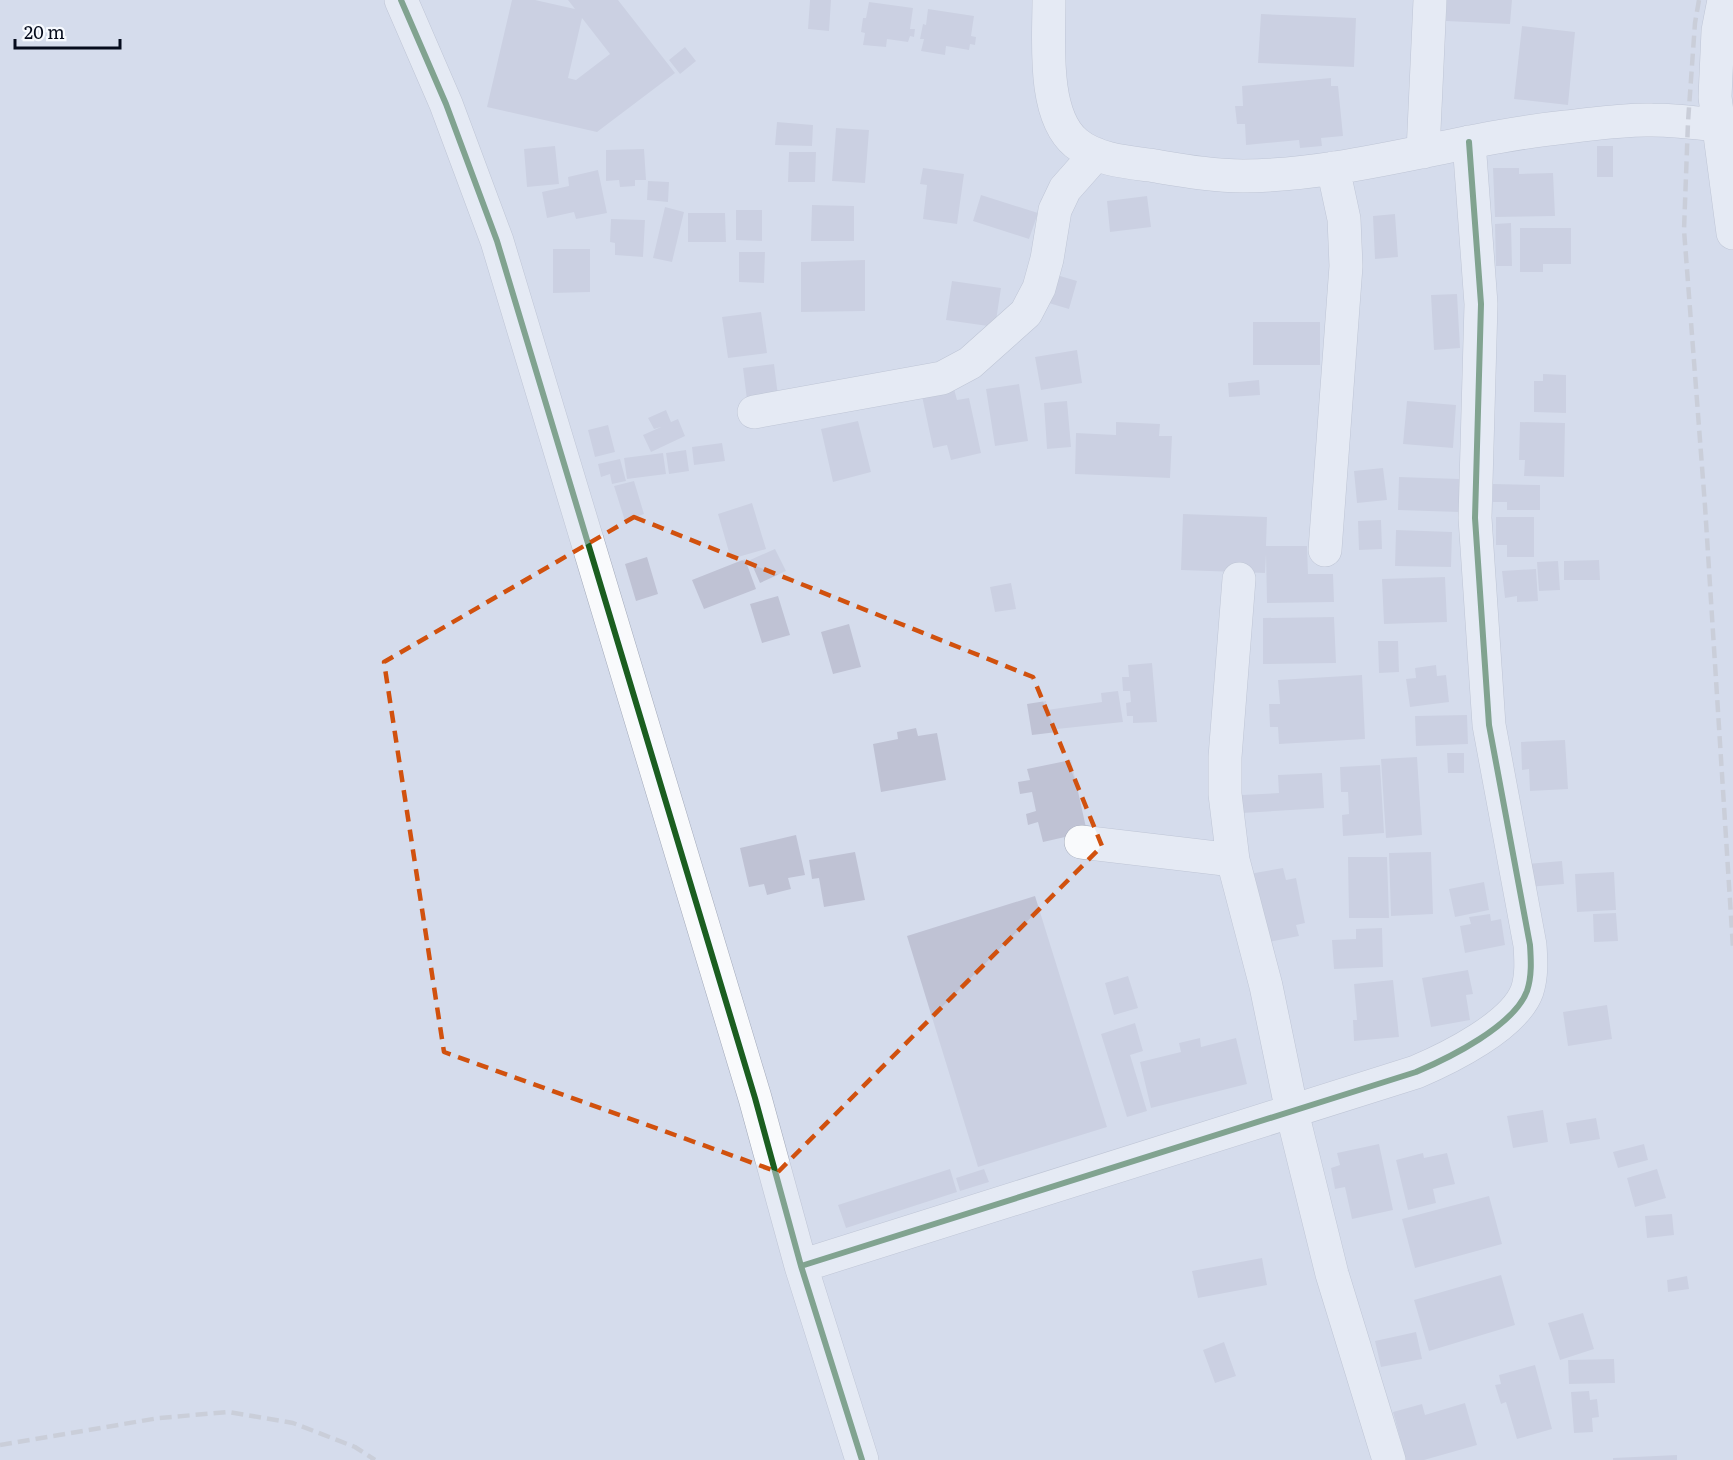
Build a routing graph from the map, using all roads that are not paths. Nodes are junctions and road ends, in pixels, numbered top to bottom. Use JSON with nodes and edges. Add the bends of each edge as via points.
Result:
{"nodes":[{"id":1,"x":401,"y":0,"type":"edge"},
{"id":2,"x":1049,"y":0,"type":"edge"},
{"id":3,"x":1430,"y":0,"type":"edge"},
{"id":4,"x":1724,"y":0,"type":"edge"},
{"id":5,"x":1725,"y":126,"type":"edge"},
{"id":6,"x":1469,"y":142,"type":"junction"},
{"id":7,"x":1423,"y":152,"type":"junction"},
{"id":8,"x":1096,"y":154,"type":"junction"},
{"id":9,"x":1333,"y":168,"type":"junction"},
{"id":10,"x":1733,"y":233,"type":"edge"},
{"id":11,"x":754,"y":412,"type":"dead end"},
{"id":12,"x":1325,"y":550,"type":"dead end"},
{"id":13,"x":1239,"y":579,"type":"dead end"},
{"id":14,"x":1081,"y":842,"type":"dead end"},
{"id":15,"x":1233,"y":860,"type":"junction"},
{"id":16,"x":1292,"y":1112,"type":"junction"},
{"id":17,"x":801,"y":1266,"type":"junction"},
{"id":18,"x":862,"y":1460,"type":"edge"},
{"id":19,"x":1389,"y":1460,"type":"edge"}],
"edges":[{"from":1,"to":17,"type":"street","via":[[446,104],[496,241],[543,389],[745,1064]]},
{"from":2,"to":8,"type":"street","via":[[1055,106],[1076,143]]},
{"from":3,"to":7,"type":"street"},
{"from":4,"to":5,"type":"street","via":[[1718,31],[1715,97]]},
{"from":5,"to":6,"type":"street","via":[[1650,120],[1564,127]]},
{"from":5,"to":10,"type":"street"},
{"from":6,"to":7,"type":"street"},
{"from":6,"to":16,"type":"street","via":[[1481,304],[1475,518],[1489,725],[1530,945],[1531,970],[1526,992],[1513,1011],[1450,1058]]},
{"from":7,"to":9,"type":"street"},
{"from":8,"to":9,"type":"street","via":[[1197,173],[1231,175]]},
{"from":8,"to":11,"type":"street","via":[[1065,189],[1055,210],[1039,288],[1026,313],[970,363],[942,378]]},
{"from":9,"to":12,"type":"street","via":[[1344,219],[1346,266]]},
{"from":13,"to":15,"type":"street","via":[[1225,757]]},
{"from":14,"to":15,"type":"street"},
{"from":15,"to":16,"type":"street","via":[[1266,986]]},
{"from":16,"to":17,"type":"street"},
{"from":16,"to":19,"type":"street","via":[[1332,1274]]},
{"from":17,"to":18,"type":"street"}]}
